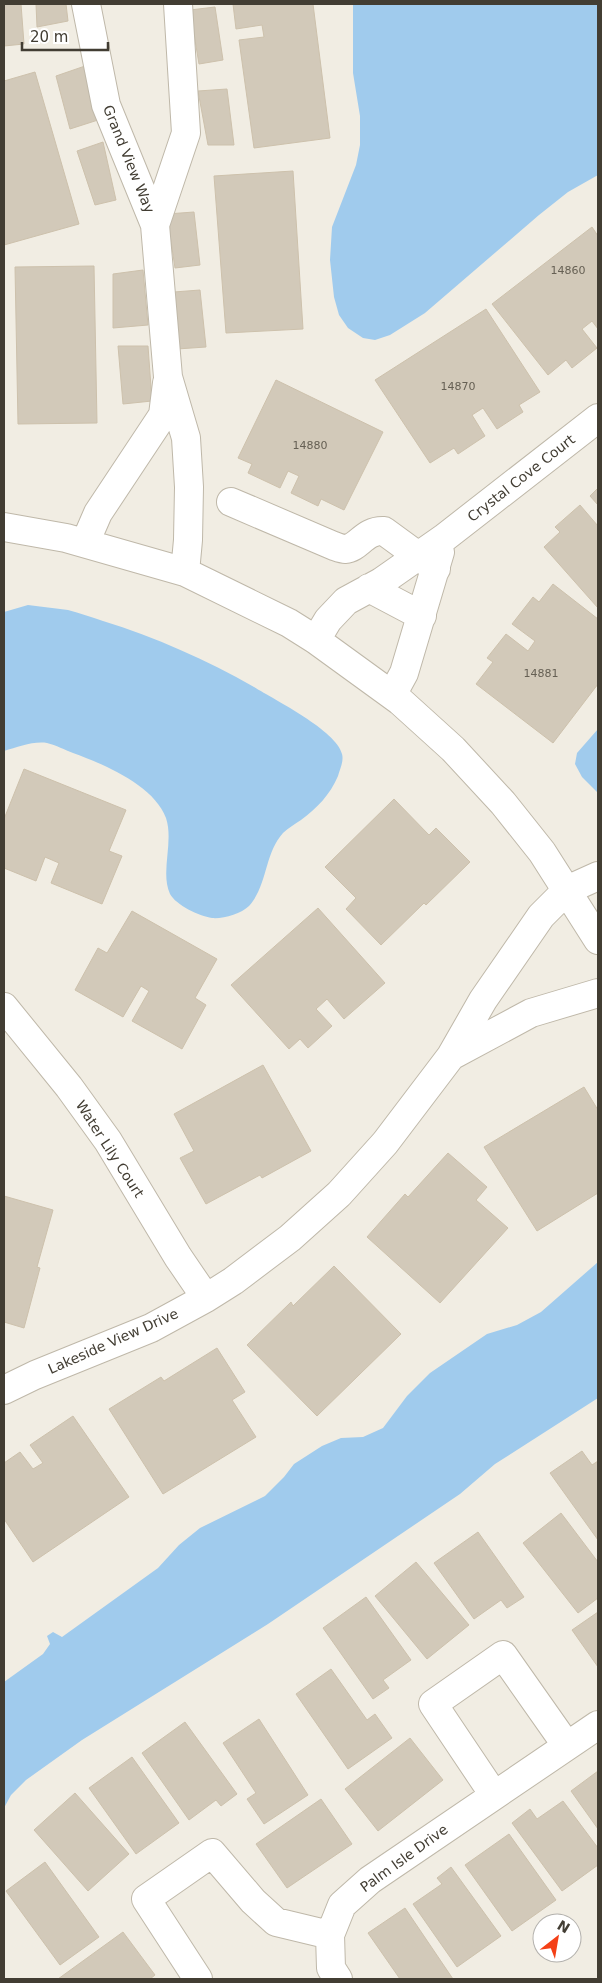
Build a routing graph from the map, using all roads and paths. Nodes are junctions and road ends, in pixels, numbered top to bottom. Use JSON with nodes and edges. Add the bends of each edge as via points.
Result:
{"nodes":[{"id":1,"x":86,"y":4,"type":"edge"},
{"id":2,"x":178,"y":4,"type":"edge"},
{"id":3,"x":155,"y":225,"type":"junction"},
{"id":4,"x":168,"y":376,"type":"junction"},
{"id":5,"x":598,"y":418,"type":"edge"},
{"id":6,"x":231,"y":502,"type":"dead end"},
{"id":7,"x":4,"y":527,"type":"edge"},
{"id":8,"x":85,"y":543,"type":"junction"},
{"id":9,"x":427,"y":562,"type":"junction"},
{"id":10,"x":185,"y":572,"type":"junction"},
{"id":11,"x":369,"y":588,"type":"junction"},
{"id":12,"x":422,"y":616,"type":"junction"},
{"id":13,"x":316,"y":640,"type":"junction"},
{"id":14,"x":392,"y":695,"type":"junction"},
{"id":15,"x":598,"y":876,"type":"edge"},
{"id":16,"x":567,"y":890,"type":"junction"},
{"id":17,"x":598,"y":940,"type":"edge"},
{"id":18,"x":598,"y":992,"type":"edge"},
{"id":19,"x":4,"y":1007,"type":"edge"},
{"id":20,"x":452,"y":1056,"type":"junction"},
{"id":21,"x":206,"y":1298,"type":"junction"},
{"id":22,"x":4,"y":1390,"type":"edge"},
{"id":23,"x":598,"y":1725,"type":"edge"},
{"id":24,"x":567,"y":1746,"type":"junction"},
{"id":25,"x":494,"y":1795,"type":"junction"},
{"id":26,"x":330,"y":1936,"type":"junction"},
{"id":27,"x":198,"y":1979,"type":"edge"},
{"id":28,"x":338,"y":1979,"type":"edge"}],
"edges":[{"from":1,"to":3,"type":"street","name":"Grand View Way","via":[[106,105]]},
{"from":2,"to":3,"type":"street","name":"Grand View Way","via":[[186,133]]},
{"from":3,"to":4,"type":"street","name":"Grand View Way"},
{"from":4,"to":8,"type":"street","name":"Grand View Way","via":[[164,415],[98,513]]},
{"from":4,"to":10,"type":"street","name":"Grand View Way","via":[[186,438],[189,487]]},
{"from":5,"to":9,"type":"street","name":"Crystal Cove Court","via":[[444,538]]},
{"from":6,"to":9,"type":"street","via":[[345,549],[376,530],[384,531]]},
{"from":7,"to":8,"type":"street"},
{"from":8,"to":10,"type":"street"},
{"from":9,"to":11,"type":"street"},
{"from":9,"to":12,"type":"street","name":"Crystal Cove Court"},
{"from":10,"to":13,"type":"street"},
{"from":11,"to":12,"type":"street"},
{"from":11,"to":13,"type":"street","via":[[346,601]]},
{"from":12,"to":14,"type":"street","name":"Crystal Cove Court","via":[[404,673]]},
{"from":13,"to":14,"type":"street"},
{"from":14,"to":16,"type":"street","via":[[453,749],[503,803]]},
{"from":15,"to":16,"type":"street","name":"Lakeside View Drive"},
{"from":16,"to":17,"type":"street"},
{"from":16,"to":20,"type":"street","name":"Lakeside View Drive","via":[[541,916],[483,1000]]},
{"from":18,"to":20,"type":"street","name":"Lakeside View Drive","via":[[532,1013]]},
{"from":19,"to":21,"type":"street","name":"Water Lily Court","via":[[108,1141]]},
{"from":20,"to":21,"type":"street","name":"Lakeside View Drive","via":[[385,1143],[339,1194],[290,1238]]},
{"from":21,"to":22,"type":"street","name":"Lakeside View Drive","via":[[151,1328]]},
{"from":23,"to":24,"type":"street","name":"Palm Isle Drive"},
{"from":24,"to":25,"type":"street","name":"Palm Isle Drive"},
{"from":24,"to":25,"type":"street","via":[[503,1655],[433,1704]]},
{"from":25,"to":26,"type":"street","name":"Palm Isle Drive","via":[[370,1880],[342,1905]]},
{"from":26,"to":27,"type":"street","via":[[276,1922],[212,1854],[146,1899]]},
{"from":26,"to":28,"type":"street","name":"Palm Isle Drive","via":[[331,1968]]}]}
